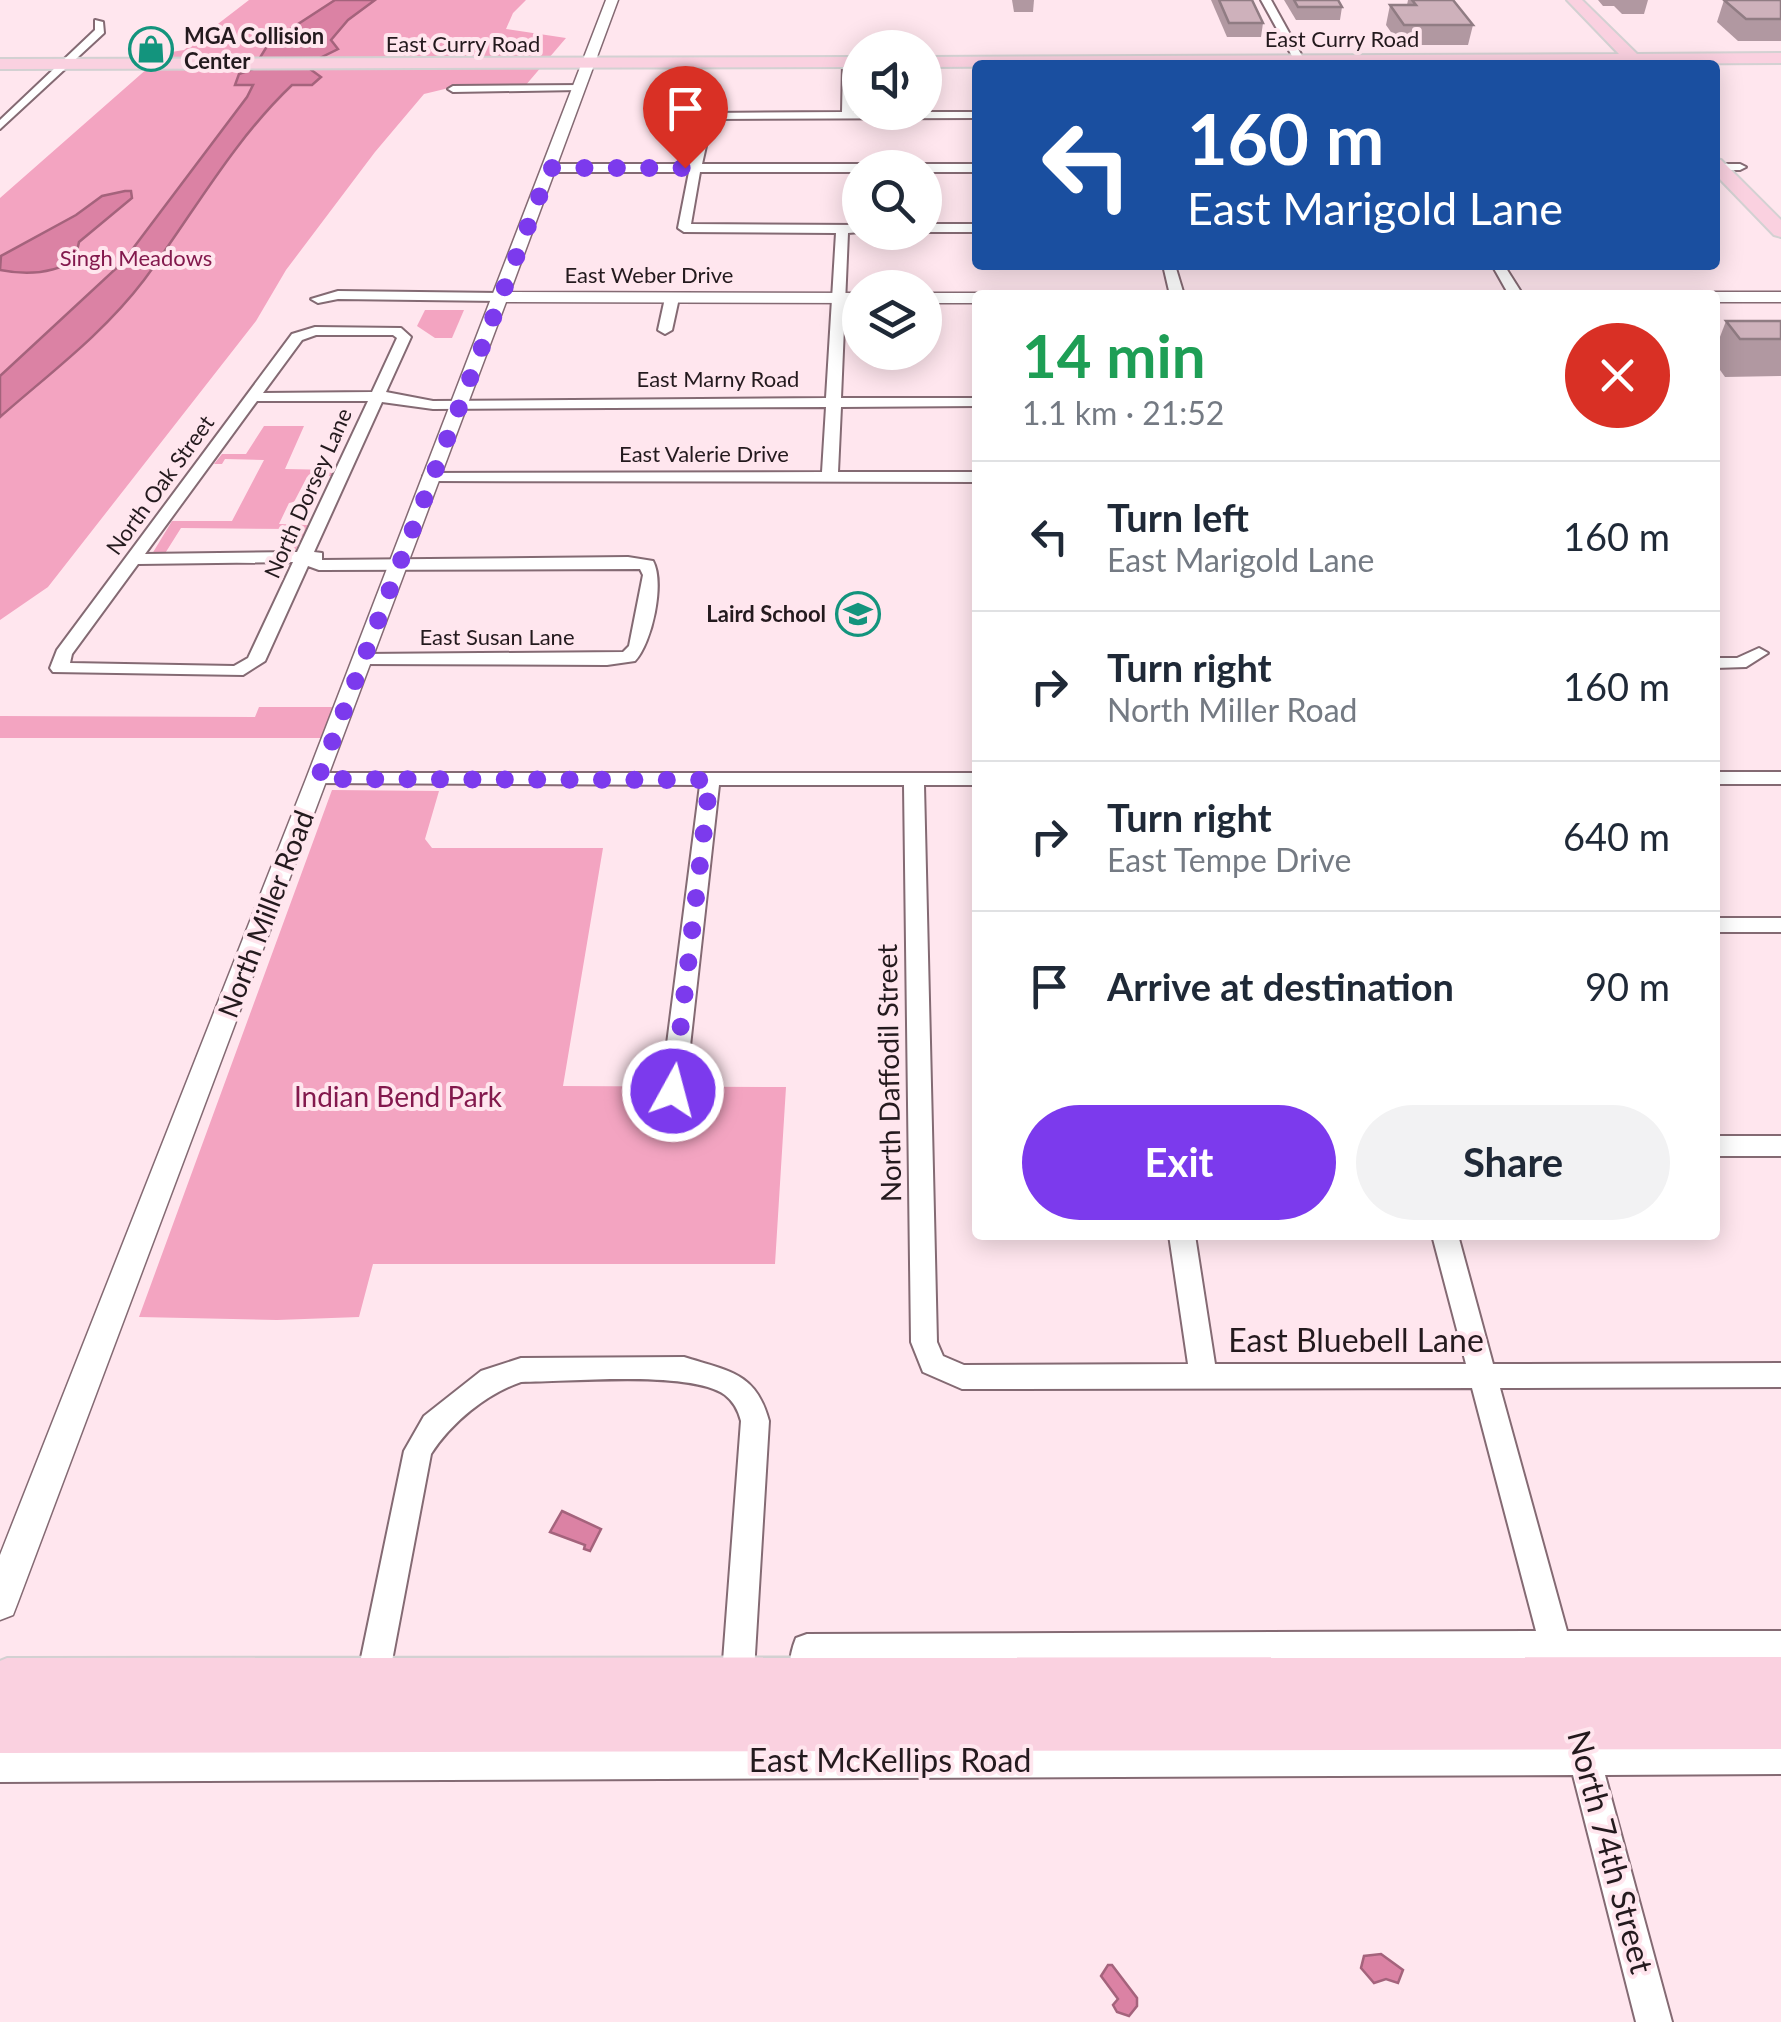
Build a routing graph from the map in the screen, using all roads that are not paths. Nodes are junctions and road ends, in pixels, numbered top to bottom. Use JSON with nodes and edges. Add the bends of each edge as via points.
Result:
{"nodes":[{"id":1,"x":612,"y":0,"type":"edge"},
{"id":2,"x":1266,"y":0,"type":"edge"},
{"id":3,"x":1556,"y":0,"type":"edge"},
{"id":4,"x":1574,"y":0,"type":"edge"},
{"id":5,"x":98,"y":22,"type":"dead end"},
{"id":6,"x":1781,"y":58,"type":"edge"},
{"id":7,"x":1299,"y":60,"type":"edge"},
{"id":8,"x":1623,"y":60,"type":"edge"},
{"id":9,"x":1623,"y":60,"type":"edge"},
{"id":10,"x":1669,"y":60,"type":"edge"},
{"id":11,"x":0,"y":64,"type":"edge"},
{"id":12,"x":66,"y":64,"type":"junction"},
{"id":13,"x":588,"y":64,"type":"junction"},
{"id":14,"x":972,"y":64,"type":"edge"},
{"id":15,"x":842,"y":65,"type":"edge"},
{"id":16,"x":942,"y":65,"type":"edge"},
{"id":17,"x":942,"y":66,"type":"edge"},
{"id":18,"x":972,"y":68,"type":"edge"},
{"id":19,"x":580,"y":87,"type":"junction"},
{"id":20,"x":453,"y":89,"type":"dead end"},
{"id":21,"x":842,"y":115,"type":"edge"},
{"id":22,"x":942,"y":116,"type":"edge"},
{"id":23,"x":972,"y":116,"type":"edge"},
{"id":24,"x":0,"y":126,"type":"edge"},
{"id":25,"x":1720,"y":147,"type":"edge"},
{"id":26,"x":1720,"y":166,"type":"edge"},
{"id":27,"x":1740,"y":167,"type":"junction"},
{"id":28,"x":550,"y":168,"type":"junction"},
{"id":29,"x":694,"y":168,"type":"junction"},
{"id":30,"x":842,"y":168,"type":"edge"},
{"id":31,"x":942,"y":168,"type":"edge"},
{"id":32,"x":972,"y":168,"type":"edge"},
{"id":33,"x":1720,"y":170,"type":"edge"},
{"id":34,"x":1781,"y":208,"type":"edge"},
{"id":35,"x":842,"y":228,"type":"joint"},
{"id":36,"x":942,"y":228,"type":"edge"},
{"id":37,"x":972,"y":228,"type":"edge"},
{"id":38,"x":1781,"y":232,"type":"edge"},
{"id":39,"x":500,"y":297,"type":"junction"},
{"id":40,"x":1720,"y":297,"type":"edge"},
{"id":41,"x":1781,"y":297,"type":"edge"},
{"id":42,"x":672,"y":298,"type":"junction"},
{"id":43,"x":839,"y":298,"type":"junction"},
{"id":44,"x":942,"y":298,"type":"edge"},
{"id":45,"x":972,"y":298,"type":"edge"},
{"id":46,"x":318,"y":299,"type":"dead end"},
{"id":47,"x":664,"y":330,"type":"dead end"},
{"id":48,"x":403,"y":334,"type":"joint"},
{"id":49,"x":376,"y":397,"type":"junction"},
{"id":50,"x":252,"y":398,"type":"junction"},
{"id":51,"x":459,"y":402,"type":"junction"},
{"id":52,"x":833,"y":402,"type":"junction"},
{"id":53,"x":972,"y":402,"type":"edge"},
{"id":54,"x":431,"y":476,"type":"junction"},
{"id":55,"x":830,"y":476,"type":"junction"},
{"id":56,"x":972,"y":476,"type":"edge"},
{"id":57,"x":134,"y":559,"type":"junction"},
{"id":58,"x":303,"y":560,"type":"junction"},
{"id":59,"x":399,"y":562,"type":"junction"},
{"id":60,"x":1759,"y":653,"type":"dead end"},
{"id":61,"x":363,"y":659,"type":"junction"},
{"id":62,"x":1720,"y":663,"type":"edge"},
{"id":63,"x":248,"y":668,"type":"joint"},
{"id":64,"x":1720,"y":778,"type":"edge"},
{"id":65,"x":1781,"y":778,"type":"edge"},
{"id":66,"x":318,"y":779,"type":"junction"},
{"id":67,"x":914,"y":779,"type":"junction"},
{"id":68,"x":972,"y":779,"type":"edge"},
{"id":69,"x":710,"y":780,"type":"junction"},
{"id":70,"x":1720,"y":925,"type":"edge"},
{"id":71,"x":1781,"y":925,"type":"edge"},
{"id":72,"x":673,"y":1091,"type":"dead end"},
{"id":73,"x":1720,"y":1146,"type":"edge"},
{"id":74,"x":1781,"y":1146,"type":"edge"},
{"id":75,"x":1183,"y":1240,"type":"edge"},
{"id":76,"x":1446,"y":1240,"type":"edge"},
{"id":77,"x":933,"y":1364,"type":"joint"},
{"id":78,"x":1203,"y":1376,"type":"junction"},
{"id":79,"x":1485,"y":1376,"type":"junction"},
{"id":80,"x":1781,"y":1376,"type":"edge"},
{"id":81,"x":0,"y":1602,"type":"edge"},
{"id":82,"x":1781,"y":1646,"type":"edge"},
{"id":83,"x":1781,"y":1681,"type":"edge"},
{"id":84,"x":372,"y":1682,"type":"junction"},
{"id":85,"x":0,"y":1686,"type":"edge"},
{"id":86,"x":1570,"y":1703,"type":"junction"},
{"id":87,"x":735,"y":1705,"type":"junction"},
{"id":88,"x":1781,"y":1724,"type":"edge"},
{"id":89,"x":0,"y":1728,"type":"edge"},
{"id":90,"x":1781,"y":1758,"type":"edge"},
{"id":91,"x":0,"y":1766,"type":"edge"},
{"id":92,"x":1654,"y":2022,"type":"edge"}],
"edges":[{"from":1,"to":13,"type":"street","name":"North Miller Road"},
{"from":2,"to":7,"type":"street"},
{"from":3,"to":8,"type":"main road"},
{"from":4,"to":9,"type":"main road"},
{"from":5,"to":12,"type":"street","via":[[100,31]]},
{"from":6,"to":10,"type":"main road","name":"East Curry Road"},
{"from":11,"to":12,"type":"main road","name":"East Curry Road"},
{"from":12,"to":13,"type":"main road","name":"East Curry Road"},
{"from":12,"to":24,"type":"street"},
{"from":13,"to":15,"type":"main road","name":"East Curry Road"},
{"from":13,"to":19,"type":"street","name":"North Miller Road"},
{"from":14,"to":16,"type":"main road","name":"East Curry Road"},
{"from":17,"to":18,"type":"main road","name":"East Curry Road"},
{"from":19,"to":20,"type":"street"},
{"from":19,"to":28,"type":"street","name":"North Miller Road"},
{"from":21,"to":29,"type":"street","via":[[709,116]]},
{"from":22,"to":23,"type":"street"},
{"from":25,"to":27,"type":"main road"},
{"from":26,"to":27,"type":"street"},
{"from":27,"to":34,"type":"main road"},
{"from":28,"to":29,"type":"street"},
{"from":28,"to":39,"type":"street","name":"North Miller Road"},
{"from":29,"to":30,"type":"street"},
{"from":29,"to":35,"type":"street","via":[[684,228]]},
{"from":31,"to":32,"type":"street"},
{"from":33,"to":38,"type":"main road"},
{"from":35,"to":43,"type":"street"},
{"from":36,"to":37,"type":"street"},
{"from":39,"to":42,"type":"street","name":"East Weber Drive"},
{"from":39,"to":46,"type":"street","name":"East Weber Drive"},
{"from":39,"to":51,"type":"street","name":"North Miller Road"},
{"from":40,"to":41,"type":"street"},
{"from":42,"to":43,"type":"street","name":"East Weber Drive"},
{"from":42,"to":47,"type":"street"},
{"from":43,"to":52,"type":"street"},
{"from":44,"to":45,"type":"street"},
{"from":48,"to":49,"type":"street","name":"North Dorsey Lane"},
{"from":48,"to":50,"type":"street","name":"North Oak Street","via":[[304,332]]},
{"from":49,"to":50,"type":"street","name":"East Marny Road"},
{"from":49,"to":51,"type":"street","name":"East Marny Road"},
{"from":49,"to":58,"type":"street","name":"North Dorsey Lane"},
{"from":50,"to":57,"type":"street","name":"North Oak Street"},
{"from":51,"to":52,"type":"street","name":"East Marny Road"},
{"from":51,"to":54,"type":"street","name":"North Miller Road"},
{"from":52,"to":53,"type":"street","name":"East Marny Road"},
{"from":52,"to":55,"type":"street"},
{"from":54,"to":55,"type":"street","name":"East Valerie Drive"},
{"from":54,"to":59,"type":"street","name":"North Miller Road"},
{"from":55,"to":56,"type":"street","name":"East Valerie Drive"},
{"from":57,"to":58,"type":"street"},
{"from":57,"to":63,"type":"street","name":"North Oak Street","via":[[59,668]]},
{"from":58,"to":59,"type":"street"},
{"from":58,"to":63,"type":"street","name":"North Dorsey Lane"},
{"from":59,"to":61,"type":"street","name":"North Miller Road"},
{"from":59,"to":61,"type":"street","name":"East Susan Lane","via":[[647,565],[651,575],[638,647],[630,657],[607,660]]},
{"from":60,"to":62,"type":"street"},
{"from":61,"to":66,"type":"street","name":"North Miller Road"},
{"from":64,"to":65,"type":"street"},
{"from":66,"to":69,"type":"street"},
{"from":66,"to":81,"type":"street","name":"North Miller Road"},
{"from":67,"to":68,"type":"street"},
{"from":67,"to":69,"type":"street"},
{"from":67,"to":77,"type":"street","name":"North Daffodil Street","via":[[924,1342]]},
{"from":69,"to":72,"type":"street"},
{"from":70,"to":71,"type":"street"},
{"from":73,"to":74,"type":"street"},
{"from":75,"to":78,"type":"street"},
{"from":76,"to":79,"type":"street","name":"North 74th Street"},
{"from":77,"to":78,"type":"street","name":"East Bluebell Lane","via":[[962,1376]]},
{"from":78,"to":79,"type":"street","name":"East Bluebell Lane"},
{"from":79,"to":80,"type":"street","name":"East Bluebell Lane"},
{"from":79,"to":86,"type":"street","name":"North 74th Street"},
{"from":82,"to":86,"type":"street","name":"East McKellips Road"},
{"from":83,"to":86,"type":"main road","name":"East McKellips Road"},
{"from":84,"to":85,"type":"main road","name":"East McKellips Road"},
{"from":84,"to":87,"type":"main road","name":"East McKellips Road"},
{"from":84,"to":87,"type":"street","via":[[423,1438],[491,1380],[521,1370],[684,1369],[732,1384],[750,1402],[755,1421]]},
{"from":86,"to":87,"type":"main road","name":"East McKellips Road"},
{"from":86,"to":87,"type":"main road","name":"East McKellips Road","via":[[805,1681]]},
{"from":86,"to":88,"type":"main road","name":"East McKellips Road"},
{"from":86,"to":90,"type":"street","name":"East McKellips Road"},
{"from":86,"to":91,"type":"street","name":"East McKellips Road"},
{"from":86,"to":92,"type":"street","name":"North 74th Street"},
{"from":87,"to":89,"type":"main road","name":"East McKellips Road"}]}
